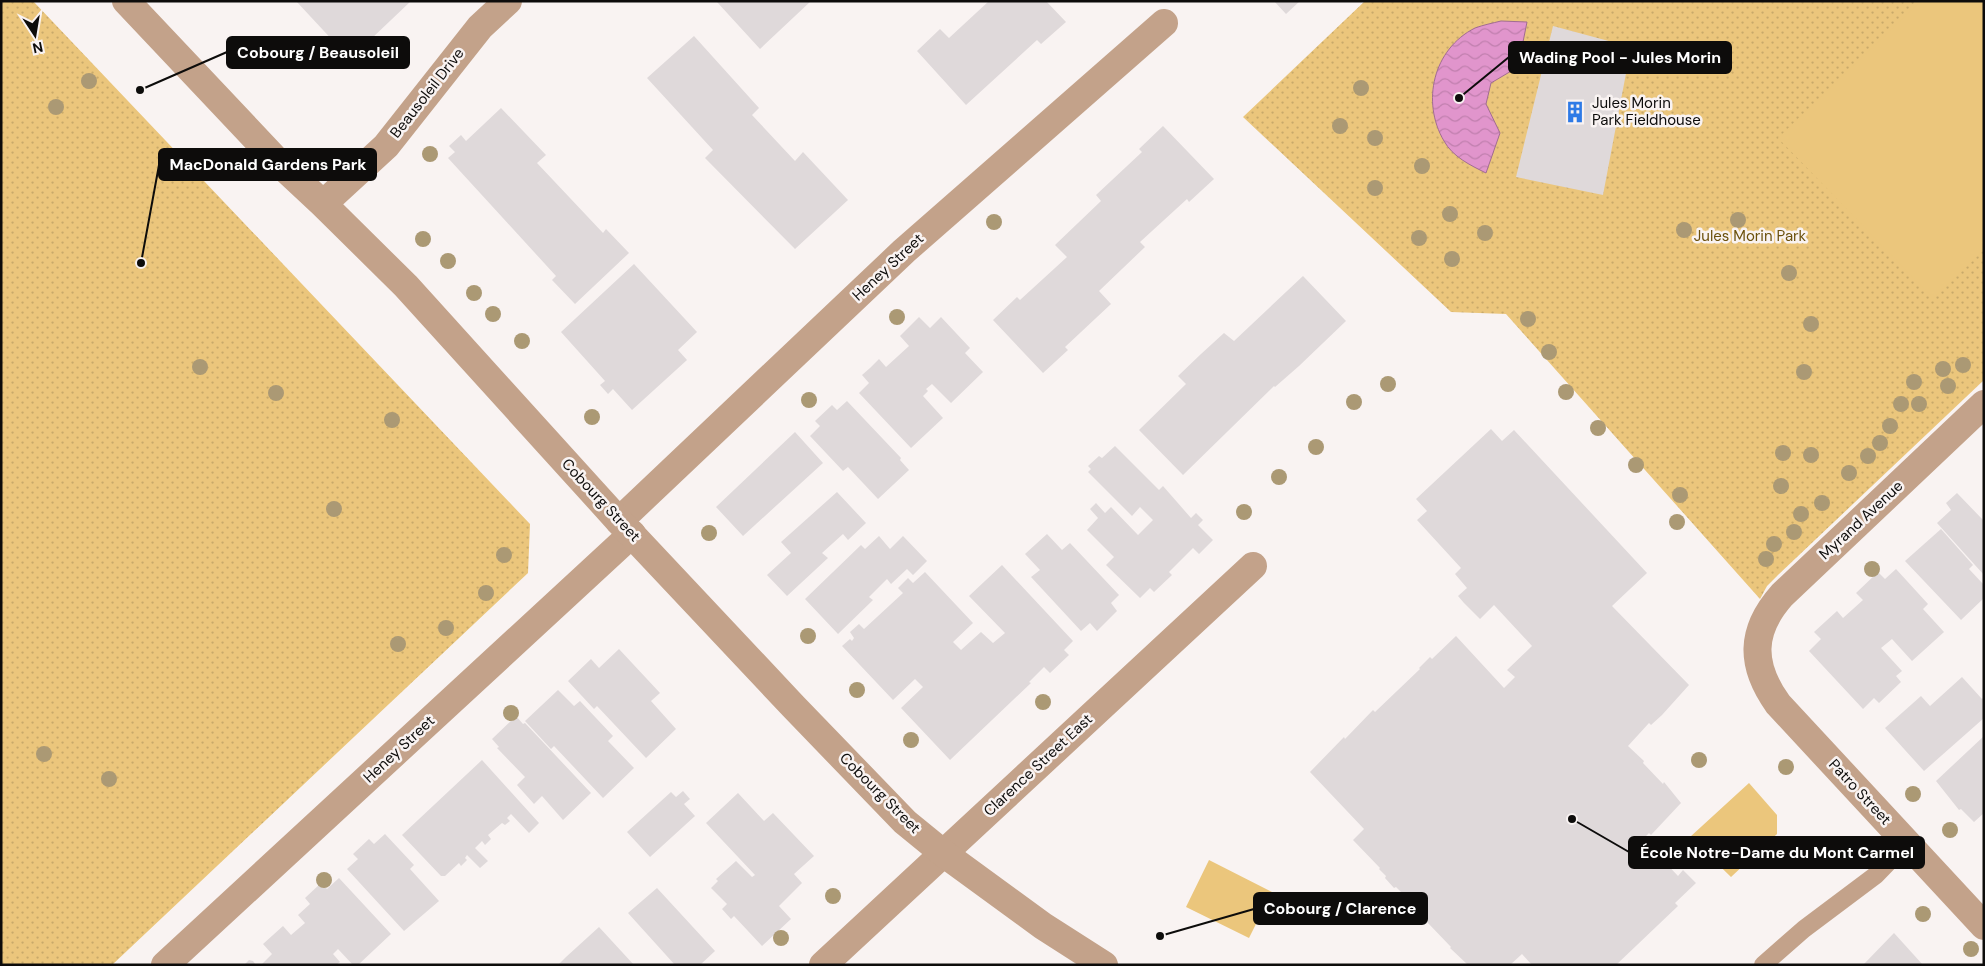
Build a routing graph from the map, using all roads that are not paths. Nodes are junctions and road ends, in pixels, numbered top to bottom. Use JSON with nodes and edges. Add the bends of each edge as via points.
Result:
{"nodes":[{"id":1,"x":126,"y":1,"type":"edge"},
{"id":2,"x":508,"y":1,"type":"edge"},
{"id":3,"x":1164,"y":23,"type":"dead end"},
{"id":4,"x":323,"y":204,"type":"junction"},
{"id":5,"x":1984,"y":404,"type":"edge"},
{"id":6,"x":626,"y":527,"type":"junction"},
{"id":7,"x":1253,"y":566,"type":"dead end"},
{"id":8,"x":1757,"y":648,"type":"joint"},
{"id":9,"x":1907,"y":843,"type":"junction"},
{"id":10,"x":943,"y":853,"type":"junction"},
{"id":11,"x":1984,"y":926,"type":"edge"},
{"id":12,"x":165,"y":965,"type":"edge"},
{"id":13,"x":823,"y":965,"type":"edge"},
{"id":14,"x":1104,"y":965,"type":"edge"},
{"id":15,"x":1763,"y":965,"type":"edge"}],
"edges":[{"from":1,"to":4,"type":"street","name":"Cobourg Street","via":[[278,162]]},
{"from":2,"to":4,"type":"street","name":"Beausoleil Drive","via":[[480,27],[386,146]]},
{"from":3,"to":6,"type":"street","name":"Heney Street","via":[[904,251]]},
{"from":4,"to":6,"type":"street","name":"Cobourg Street","via":[[406,286]]},
{"from":5,"to":8,"type":"street","name":"Myrand Avenue","via":[[1782,595],[1763,621]]},
{"from":6,"to":10,"type":"street","name":"Cobourg Street","via":[[905,822]]},
{"from":6,"to":12,"type":"street","name":"Heney Street"},
{"from":7,"to":10,"type":"street","name":"Clarence Street East"},
{"from":8,"to":9,"type":"street","name":"Patro Street","via":[[1763,678],[1778,704]]},
{"from":9,"to":11,"type":"street","name":"Patro Street"},
{"from":9,"to":15,"type":"lane","via":[[1876,875],[1804,928]]},
{"from":10,"to":13,"type":"street","name":"Clarence Street East"},
{"from":10,"to":14,"type":"street","name":"Cobourg Street","via":[[1043,926]]}]}
